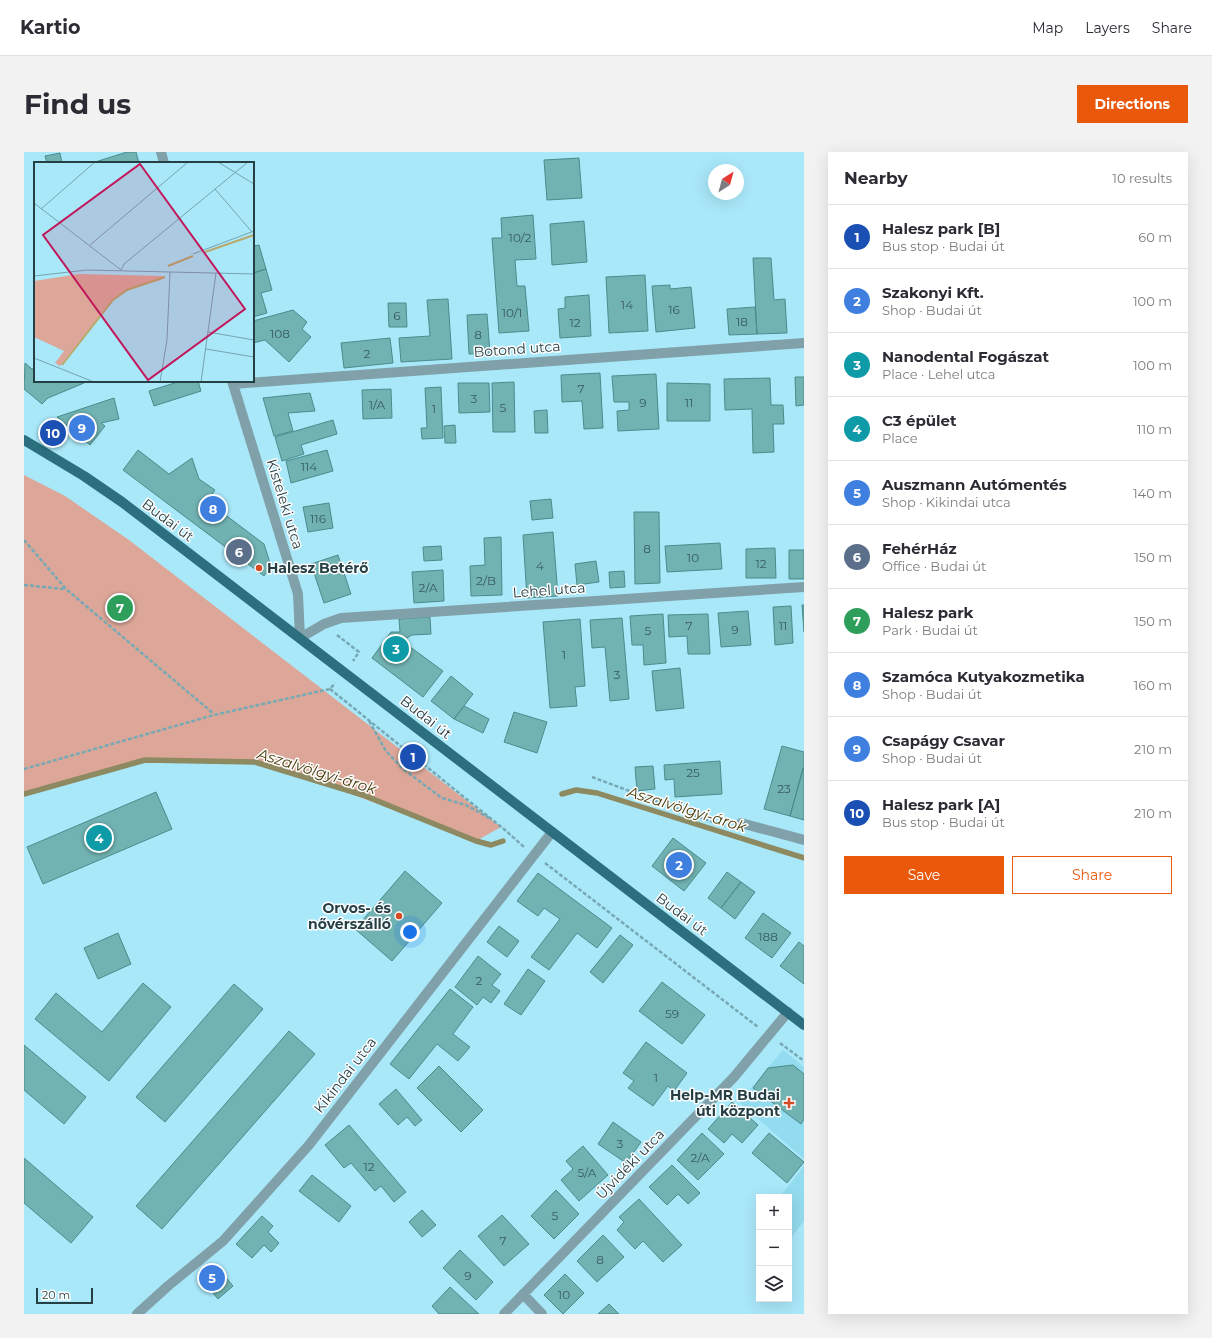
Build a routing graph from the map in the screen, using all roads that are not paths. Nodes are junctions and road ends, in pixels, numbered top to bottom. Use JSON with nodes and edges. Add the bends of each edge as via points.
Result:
{"nodes":[{"id":1,"x":161,"y":152,"type":"edge"},
{"id":2,"x":164,"y":162,"type":"edge"},
{"id":3,"x":804,"y":343,"type":"edge"},
{"id":4,"x":254,"y":380,"type":"edge"},
{"id":5,"x":232,"y":382,"type":"edge"},
{"id":6,"x":24,"y":440,"type":"edge"},
{"id":7,"x":804,"y":587,"type":"edge"},
{"id":8,"x":300,"y":638,"type":"junction"},
{"id":9,"x":741,"y":823,"type":"road end"},
{"id":10,"x":552,"y":832,"type":"junction"},
{"id":11,"x":804,"y":840,"type":"edge"},
{"id":12,"x":788,"y":1012,"type":"junction"},
{"id":13,"x":804,"y":1025,"type":"edge"},
{"id":14,"x":523,"y":1294,"type":"junction"},
{"id":15,"x":137,"y":1314,"type":"edge"},
{"id":16,"x":504,"y":1314,"type":"edge"},
{"id":17,"x":542,"y":1314,"type":"edge"}],
"edges":[{"from":1,"to":2,"type":"street"},
{"from":3,"to":4,"type":"street","name":"Botond utca"},
{"from":5,"to":8,"type":"street","name":"Kisteleki utca","via":[[298,594]]},
{"from":6,"to":8,"type":"main road","name":"Budai út","via":[[122,502]]},
{"from":7,"to":8,"type":"street","name":"Lehel utca","via":[[341,618],[324,624]]},
{"from":8,"to":10,"type":"main road","name":"Budai út"},
{"from":9,"to":11,"type":"street"},
{"from":10,"to":12,"type":"main road","name":"Budai út"},
{"from":10,"to":15,"type":"street","name":"Kikindai utca","via":[[309,1145],[223,1241]]},
{"from":12,"to":13,"type":"main road","name":"Budai út"},
{"from":12,"to":14,"type":"street","name":"Újvidéki utca","via":[[734,1077]]},
{"from":14,"to":16,"type":"street","name":"Újvidéki utca"},
{"from":14,"to":17,"type":"street"}]}
